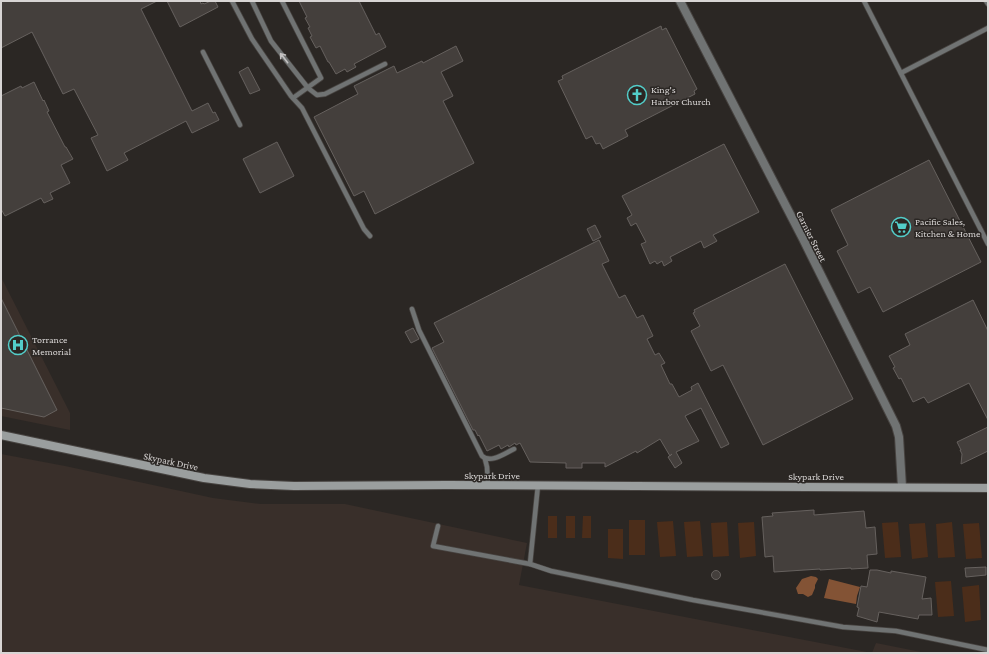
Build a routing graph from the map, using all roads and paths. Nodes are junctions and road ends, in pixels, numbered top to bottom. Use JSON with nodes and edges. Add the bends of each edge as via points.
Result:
{"nodes":[{"id":1,"x":232,"y":1,"type":"edge"},
{"id":2,"x":252,"y":1,"type":"edge"},
{"id":3,"x":282,"y":1,"type":"edge"},
{"id":4,"x":680,"y":1,"type":"edge"},
{"id":5,"x":864,"y":1,"type":"edge"},
{"id":6,"x":986,"y":1,"type":"edge"},
{"id":7,"x":988,"y":4,"type":"edge"},
{"id":8,"x":988,"y":28,"type":"edge"},
{"id":9,"x":203,"y":52,"type":"dead end"},
{"id":10,"x":385,"y":64,"type":"dead end"},
{"id":11,"x":901,"y":74,"type":"junction"},
{"id":12,"x":308,"y":88,"type":"junction"},
{"id":13,"x":293,"y":98,"type":"junction"},
{"id":14,"x":240,"y":125,"type":"dead end"},
{"id":15,"x":370,"y":236,"type":"dead end"},
{"id":16,"x":988,"y":244,"type":"edge"},
{"id":17,"x":412,"y":309,"type":"dead end"},
{"id":18,"x":1,"y":435,"type":"edge"},
{"id":19,"x":514,"y":449,"type":"dead end"},
{"id":20,"x":485,"y":459,"type":"junction"},
{"id":21,"x":488,"y":485,"type":"junction"},
{"id":22,"x":538,"y":485,"type":"junction"},
{"id":23,"x":902,"y":487,"type":"junction"},
{"id":24,"x":988,"y":488,"type":"edge"},
{"id":25,"x":438,"y":526,"type":"dead end"},
{"id":26,"x":530,"y":564,"type":"junction"},
{"id":27,"x":988,"y":650,"type":"edge"}],
"edges":[{"from":1,"to":13,"type":"lane","via":[[252,39]]},
{"from":12,"to":2,"type":"lane","one_way":true,"via":[[271,41]]},
{"from":3,"to":12,"type":"lane","via":[[320,76],[320,80]]},
{"from":4,"to":23,"type":"street","name":"Garnier Street","via":[[896,426]]},
{"from":5,"to":11,"type":"lane"},
{"from":6,"to":7,"type":"lane"},
{"from":8,"to":11,"type":"lane"},
{"from":9,"to":14,"type":"lane"},
{"from":10,"to":12,"type":"lane","via":[[325,94],[317,95]]},
{"from":11,"to":16,"type":"lane"},
{"from":12,"to":13,"type":"lane"},
{"from":13,"to":15,"type":"lane","via":[[302,108],[364,229]]},
{"from":17,"to":20,"type":"lane","via":[[419,330]]},
{"from":18,"to":21,"type":"main road","name":"Skypark Drive","via":[[204,478],[250,484]]},
{"from":19,"to":20,"type":"lane","via":[[490,460]]},
{"from":20,"to":21,"type":"lane"},
{"from":21,"to":22,"type":"main road","name":"Skypark Drive"},
{"from":22,"to":23,"type":"main road","name":"Skypark Drive"},
{"from":22,"to":26,"type":"lane"},
{"from":23,"to":24,"type":"main road","name":"Skypark Drive"},
{"from":25,"to":26,"type":"lane","via":[[433,546]]},
{"from":26,"to":27,"type":"lane","via":[[551,571],[693,600],[843,627],[896,631]]}]}
